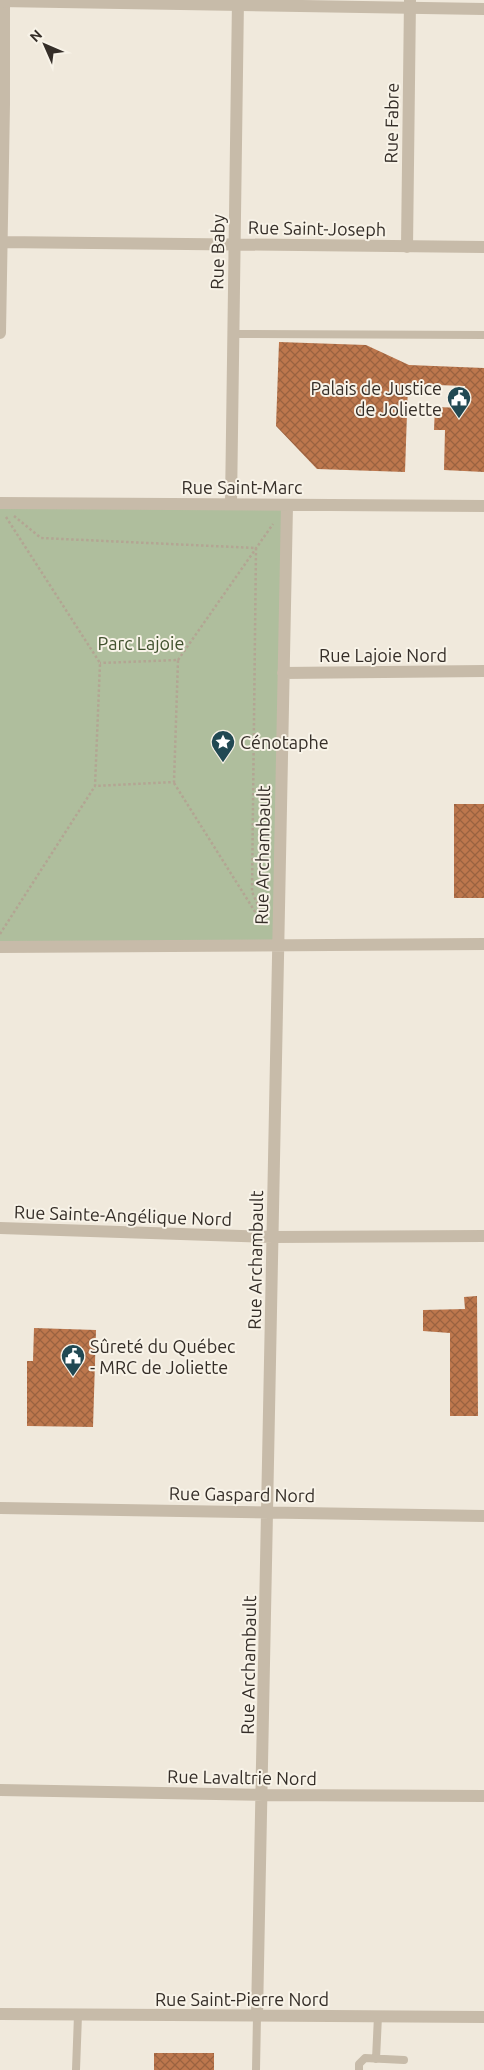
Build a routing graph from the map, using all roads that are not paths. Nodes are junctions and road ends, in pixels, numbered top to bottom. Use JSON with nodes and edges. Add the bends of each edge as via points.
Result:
{"nodes":[{"id":1,"x":3,"y":1,"type":"edge"},
{"id":2,"x":238,"y":2,"type":"edge"},
{"id":3,"x":410,"y":4,"type":"edge"},
{"id":4,"x":484,"y":9,"type":"edge"},
{"id":5,"x":1,"y":242,"type":"edge"},
{"id":6,"x":235,"y":245,"type":"junction"},
{"id":7,"x":407,"y":247,"type":"junction"},
{"id":8,"x":484,"y":247,"type":"edge"},
{"id":9,"x":0,"y":333,"type":"edge"},
{"id":10,"x":233,"y":334,"type":"junction"},
{"id":11,"x":484,"y":335,"type":"edge"},
{"id":12,"x":231,"y":504,"type":"junction"},
{"id":13,"x":287,"y":504,"type":"junction"},
{"id":14,"x":484,"y":506,"type":"edge"},
{"id":15,"x":3,"y":507,"type":"edge"},
{"id":16,"x":484,"y":671,"type":"edge"},
{"id":17,"x":283,"y":673,"type":"junction"},
{"id":18,"x":484,"y":944,"type":"edge"},
{"id":19,"x":0,"y":947,"type":"edge"},
{"id":20,"x":277,"y":947,"type":"junction"},
{"id":21,"x":0,"y":1228,"type":"edge"},
{"id":22,"x":484,"y":1236,"type":"edge"},
{"id":23,"x":273,"y":1237,"type":"junction"},
{"id":24,"x":0,"y":1508,"type":"edge"},
{"id":25,"x":268,"y":1512,"type":"junction"},
{"id":26,"x":484,"y":1516,"type":"edge"},
{"id":27,"x":0,"y":1790,"type":"edge"},
{"id":28,"x":263,"y":1795,"type":"junction"},
{"id":29,"x":484,"y":1796,"type":"edge"},
{"id":30,"x":0,"y":2014,"type":"edge"},
{"id":31,"x":78,"y":2015,"type":"junction"},
{"id":32,"x":257,"y":2016,"type":"junction"},
{"id":33,"x":378,"y":2016,"type":"junction"},
{"id":34,"x":484,"y":2016,"type":"edge"},
{"id":35,"x":376,"y":2059,"type":"junction"},
{"id":36,"x":404,"y":2060,"type":"dead end"},
{"id":37,"x":76,"y":2070,"type":"edge"},
{"id":38,"x":256,"y":2070,"type":"edge"},
{"id":39,"x":359,"y":2070,"type":"edge"}],
"edges":[{"from":1,"to":2,"type":"street"},
{"from":1,"to":5,"type":"street"},
{"from":2,"to":3,"type":"street"},
{"from":2,"to":6,"type":"street","name":"Rue Baby"},
{"from":3,"to":4,"type":"street"},
{"from":3,"to":7,"type":"street","name":"Rue Fabre"},
{"from":5,"to":6,"type":"street","name":"Rue Saint-Joseph"},
{"from":5,"to":9,"type":"street"},
{"from":6,"to":7,"type":"street","name":"Rue Saint-Joseph"},
{"from":6,"to":10,"type":"street","name":"Rue Baby"},
{"from":7,"to":8,"type":"street","name":"Rue Saint-Joseph"},
{"from":10,"to":11,"type":"lane"},
{"from":10,"to":12,"type":"street","name":"Rue Baby"},
{"from":12,"to":13,"type":"street","name":"Rue Saint-Marc"},
{"from":12,"to":15,"type":"street","name":"Rue Saint-Marc"},
{"from":13,"to":14,"type":"street","name":"Rue Saint-Marc"},
{"from":13,"to":17,"type":"street","name":"Rue Archambault"},
{"from":16,"to":17,"type":"street","name":"Rue Lajoie Nord"},
{"from":17,"to":20,"type":"street","name":"Rue Archambault"},
{"from":18,"to":20,"type":"street"},
{"from":19,"to":20,"type":"street"},
{"from":20,"to":23,"type":"street","name":"Rue Archambault"},
{"from":21,"to":23,"type":"street","name":"Rue Sainte-Angélique Nord"},
{"from":22,"to":23,"type":"street","name":"Rue Sainte-Angélique Nord"},
{"from":23,"to":25,"type":"street","name":"Rue Archambault"},
{"from":24,"to":25,"type":"street","name":"Rue Gaspard Nord"},
{"from":25,"to":26,"type":"street","name":"Rue Gaspard Nord"},
{"from":25,"to":28,"type":"street","name":"Rue Archambault"},
{"from":27,"to":28,"type":"street","name":"Rue Lavaltrie Nord"},
{"from":28,"to":29,"type":"street","name":"Rue Lavaltrie Nord"},
{"from":28,"to":32,"type":"street","name":"Rue Archambault"},
{"from":30,"to":31,"type":"street","name":"Rue Saint-Pierre Nord"},
{"from":31,"to":32,"type":"street","name":"Rue Saint-Pierre Nord"},
{"from":31,"to":37,"type":"lane"},
{"from":32,"to":33,"type":"street","name":"Rue Saint-Pierre Nord"},
{"from":32,"to":38,"type":"lane"},
{"from":33,"to":34,"type":"street","name":"Rue Saint-Pierre Nord"},
{"from":33,"to":35,"type":"lane"},
{"from":35,"to":36,"type":"lane"},
{"from":35,"to":39,"type":"lane","via":[[365,2058],[359,2064]]}]}
